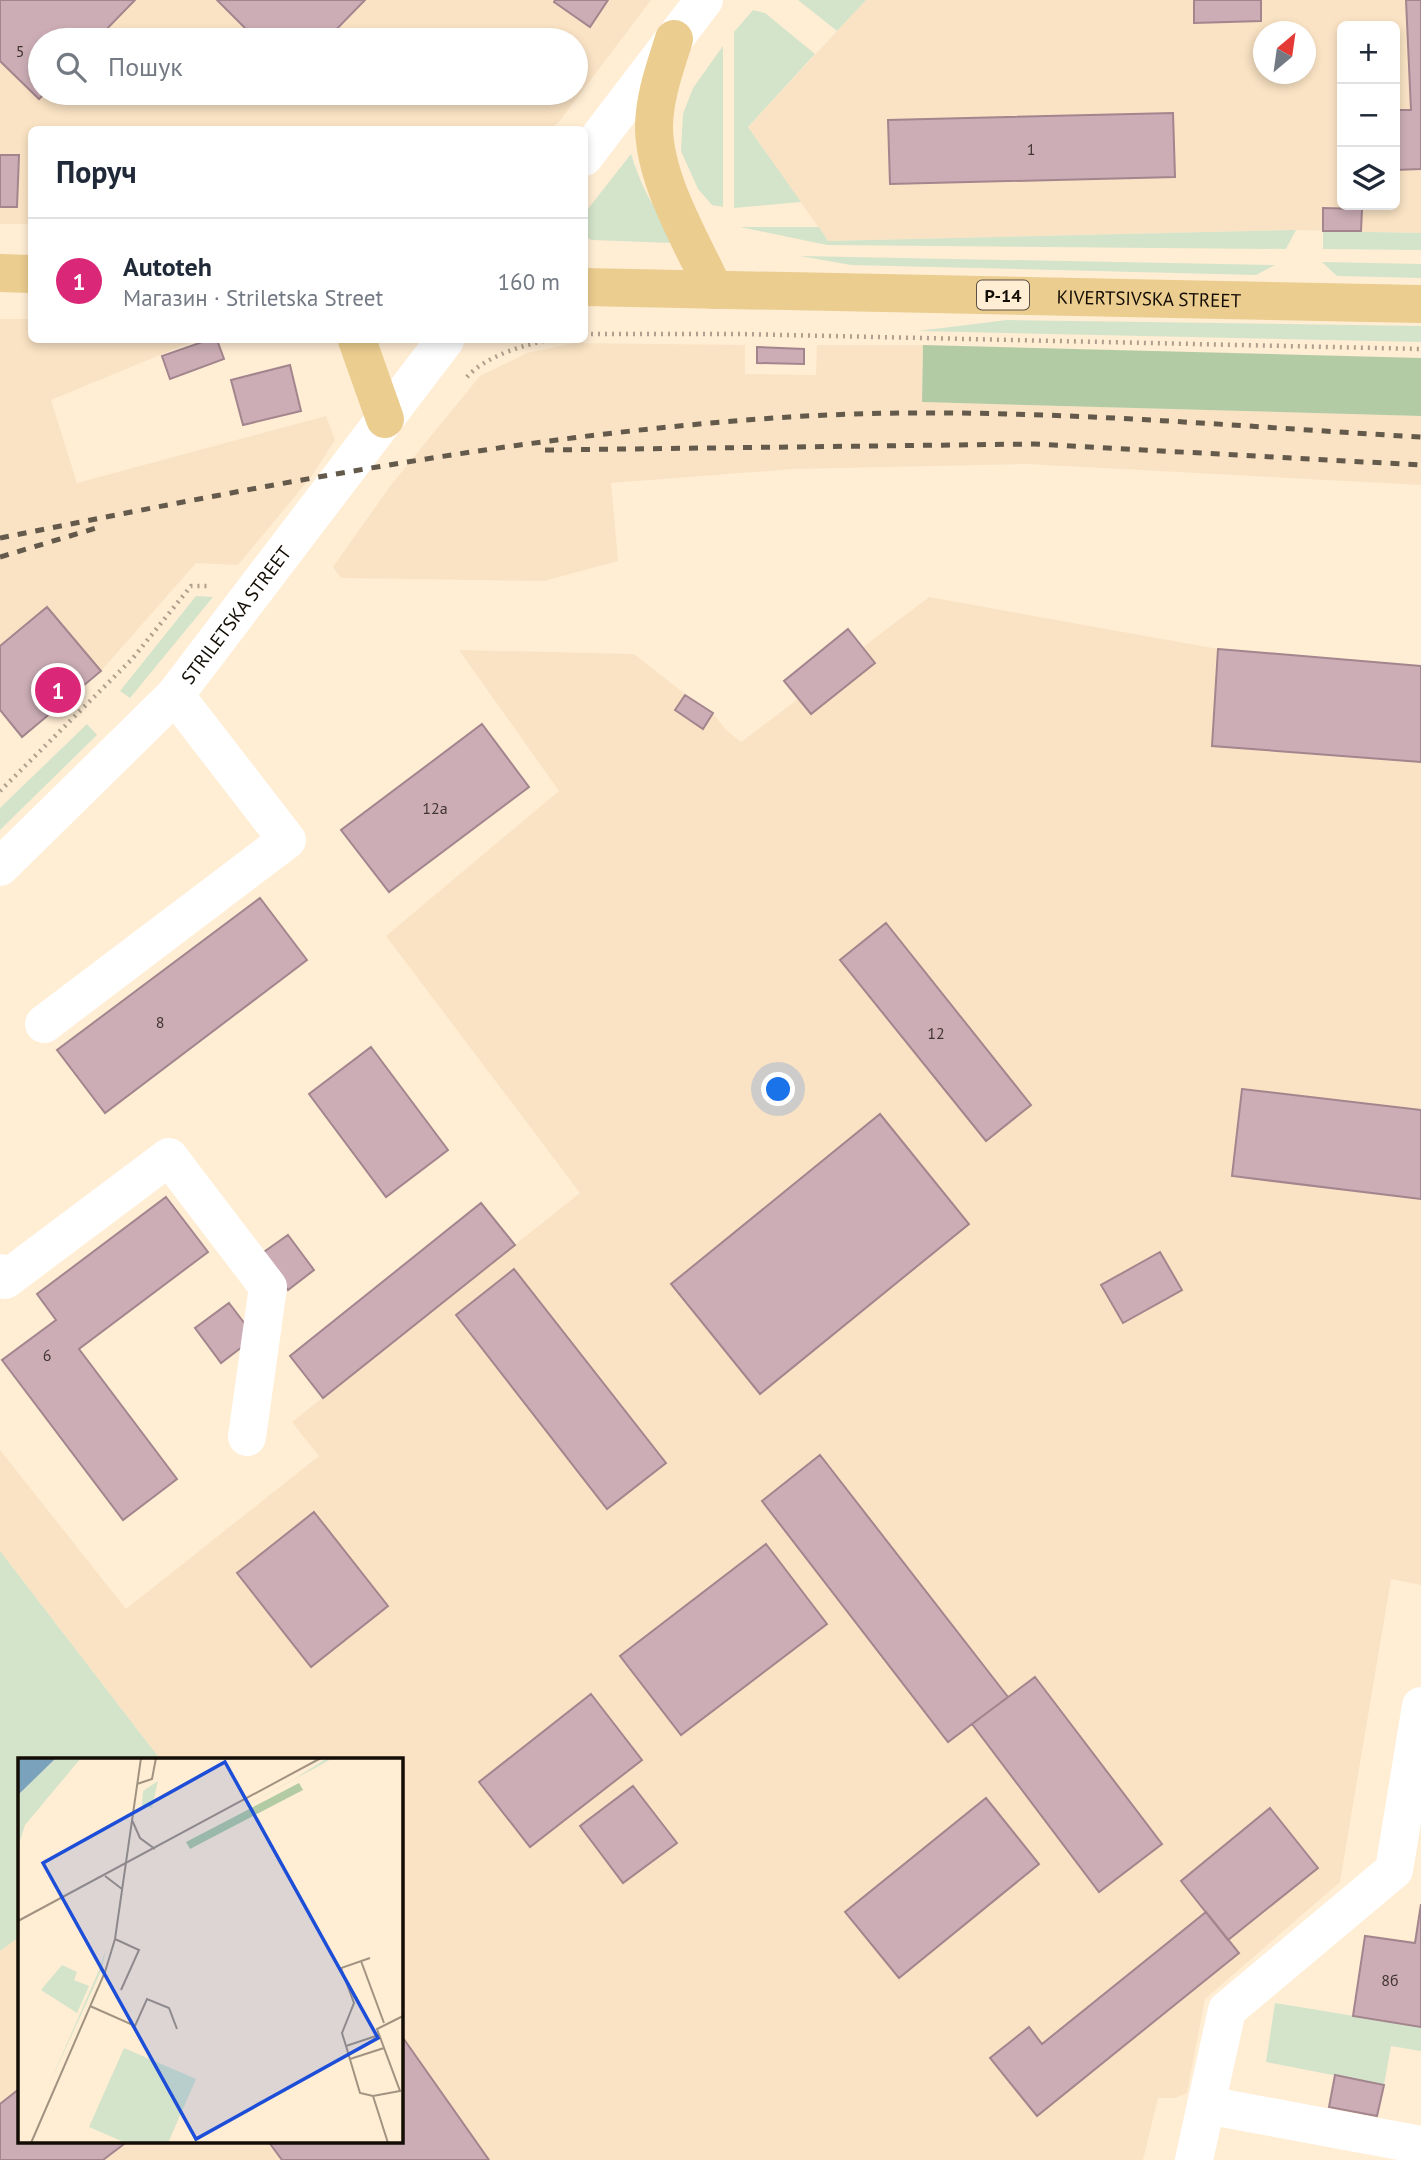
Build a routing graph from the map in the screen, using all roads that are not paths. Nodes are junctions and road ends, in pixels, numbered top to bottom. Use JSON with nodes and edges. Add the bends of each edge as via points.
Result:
{"nodes":[{"id":1,"x":704,"y":0,"type":"edge"},
{"id":2,"x":674,"y":39,"type":"junction"},
{"id":3,"x":588,"y":152,"type":"edge"},
{"id":4,"x":0,"y":273,"type":"edge"},
{"id":5,"x":28,"y":274,"type":"edge"},
{"id":6,"x":588,"y":287,"type":"edge"},
{"id":7,"x":714,"y":290,"type":"junction"},
{"id":8,"x":1421,"y":304,"type":"edge"},
{"id":9,"x":358,"y":343,"type":"edge"},
{"id":10,"x":443,"y":343,"type":"edge"},
{"id":11,"x":385,"y":419,"type":"junction"},
{"id":12,"x":175,"y":695,"type":"junction"},
{"id":13,"x":0,"y":867,"type":"edge"},
{"id":14,"x":44,"y":1024,"type":"dead end"},
{"id":15,"x":0,"y":1273,"type":"edge"},
{"id":16,"x":247,"y":1437,"type":"dead end"},
{"id":17,"x":1421,"y":1706,"type":"edge"},
{"id":18,"x":1206,"y":2105,"type":"junction"},
{"id":19,"x":1421,"y":2145,"type":"edge"},
{"id":20,"x":1194,"y":2160,"type":"edge"}],
"edges":[{"from":1,"to":2,"type":"street"},
{"from":2,"to":3,"type":"street"},
{"from":2,"to":7,"type":"main road","via":[[658,90],[654,129],[660,170]]},
{"from":4,"to":5,"type":"main road"},
{"from":6,"to":7,"type":"main road","name":"KIVERTSIVSKA STREET","number":"Р-14"},
{"from":7,"to":8,"type":"main road","name":"KIVERTSIVSKA STREET","number":"Р-14"},
{"from":9,"to":11,"type":"main road"},
{"from":10,"to":11,"type":"street","name":"STRILETSKA STREET"},
{"from":11,"to":12,"type":"street","name":"STRILETSKA STREET"},
{"from":12,"to":13,"type":"street","name":"STRILETSKA STREET"},
{"from":12,"to":14,"type":"street","via":[[287,840]]},
{"from":15,"to":16,"type":"street","via":[[5,1280],[169,1157],[268,1287]]},
{"from":17,"to":18,"type":"street","via":[[1394,1870],[1227,2010]]},
{"from":18,"to":19,"type":"street"},
{"from":18,"to":20,"type":"street"}]}
